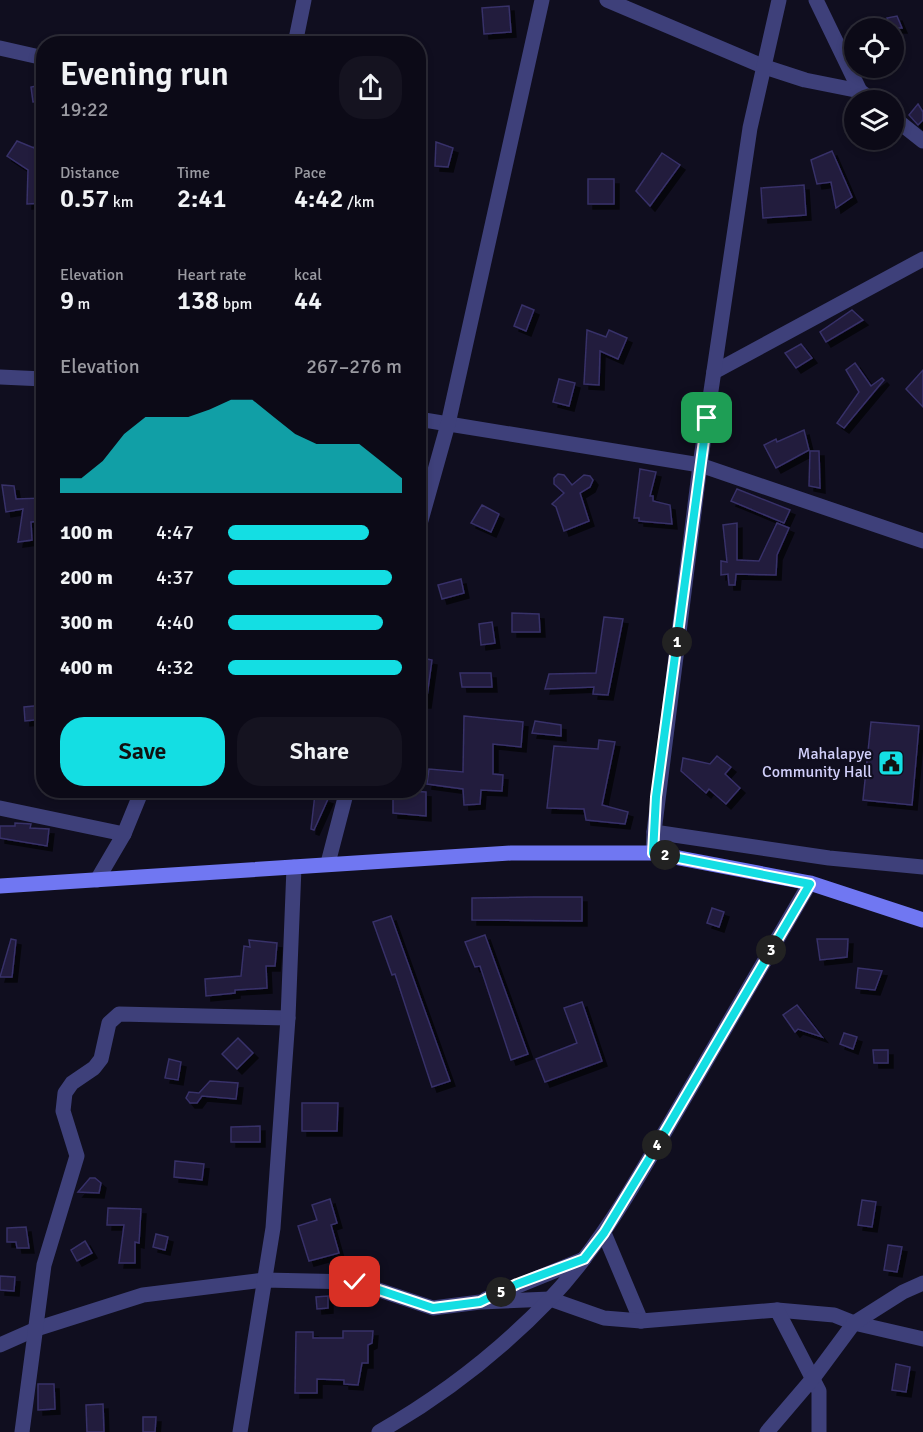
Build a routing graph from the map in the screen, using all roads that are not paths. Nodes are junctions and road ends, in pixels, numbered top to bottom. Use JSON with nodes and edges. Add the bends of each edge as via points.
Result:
{"nodes":[{"id":1,"x":304,"y":0,"type":"edge"},
{"id":2,"x":542,"y":0,"type":"edge"},
{"id":3,"x":607,"y":0,"type":"edge"},
{"id":4,"x":779,"y":0,"type":"edge"},
{"id":5,"x":816,"y":0,"type":"edge"},
{"id":6,"x":297,"y":36,"type":"edge"},
{"id":7,"x":0,"y":48,"type":"edge"},
{"id":8,"x":36,"y":56,"type":"edge"},
{"id":9,"x":765,"y":67,"type":"junction"},
{"id":10,"x":844,"y":90,"type":"edge"},
{"id":11,"x":863,"y":90,"type":"edge"},
{"id":12,"x":904,"y":126,"type":"edge"},
{"id":13,"x":923,"y":141,"type":"edge"},
{"id":14,"x":923,"y":260,"type":"edge"},
{"id":15,"x":714,"y":372,"type":"junction"},
{"id":16,"x":0,"y":376,"type":"edge"},
{"id":17,"x":36,"y":378,"type":"edge"},
{"id":18,"x":426,"y":420,"type":"edge"},
{"id":19,"x":448,"y":424,"type":"junction"},
{"id":20,"x":700,"y":465,"type":"junction"},
{"id":21,"x":426,"y":502,"type":"edge"},
{"id":22,"x":923,"y":541,"type":"edge"},
{"id":23,"x":138,"y":798,"type":"edge"},
{"id":24,"x":345,"y":798,"type":"edge"},
{"id":25,"x":0,"y":808,"type":"edge"},
{"id":26,"x":654,"y":832,"type":"junction"},
{"id":27,"x":124,"y":834,"type":"junction"},
{"id":28,"x":653,"y":853,"type":"junction"},
{"id":29,"x":328,"y":863,"type":"junction"},
{"id":30,"x":294,"y":867,"type":"junction"},
{"id":31,"x":923,"y":867,"type":"edge"},
{"id":32,"x":97,"y":880,"type":"junction"},
{"id":33,"x":810,"y":884,"type":"junction"},
{"id":34,"x":0,"y":886,"type":"edge"},
{"id":35,"x":923,"y":920,"type":"edge"},
{"id":36,"x":288,"y":1018,"type":"junction"},
{"id":37,"x":604,"y":1233,"type":"junction"},
{"id":38,"x":584,"y":1259,"type":"junction"},
{"id":39,"x":264,"y":1280,"type":"junction"},
{"id":40,"x":923,"y":1283,"type":"edge"},
{"id":41,"x":550,"y":1299,"type":"junction"},
{"id":42,"x":480,"y":1302,"type":"junction"},
{"id":43,"x":777,"y":1310,"type":"junction"},
{"id":44,"x":641,"y":1321,"type":"junction"},
{"id":45,"x":854,"y":1323,"type":"junction"},
{"id":46,"x":36,"y":1329,"type":"junction"},
{"id":47,"x":923,"y":1339,"type":"edge"},
{"id":48,"x":0,"y":1345,"type":"edge"},
{"id":49,"x":814,"y":1377,"type":"junction"},
{"id":50,"x":22,"y":1432,"type":"edge"},
{"id":51,"x":240,"y":1432,"type":"edge"},
{"id":52,"x":379,"y":1432,"type":"edge"},
{"id":53,"x":766,"y":1432,"type":"edge"},
{"id":54,"x":819,"y":1432,"type":"edge"}],
"edges":[{"from":1,"to":6,"type":"street"},
{"from":2,"to":19,"type":"street"},
{"from":3,"to":9,"type":"street"},
{"from":4,"to":9,"type":"street"},
{"from":5,"to":11,"type":"street"},
{"from":7,"to":8,"type":"street"},
{"from":9,"to":10,"type":"street"},
{"from":9,"to":15,"type":"street","via":[[750,128]]},
{"from":12,"to":13,"type":"street"},
{"from":14,"to":15,"type":"street"},
{"from":15,"to":20,"type":"street"},
{"from":16,"to":17,"type":"street"},
{"from":18,"to":19,"type":"street"},
{"from":19,"to":20,"type":"street"},
{"from":19,"to":21,"type":"street"},
{"from":20,"to":22,"type":"street"},
{"from":20,"to":26,"type":"street"},
{"from":23,"to":27,"type":"street"},
{"from":24,"to":29,"type":"street"},
{"from":25,"to":27,"type":"street"},
{"from":26,"to":28,"type":"street"},
{"from":26,"to":31,"type":"street","via":[[829,858]]},
{"from":27,"to":32,"type":"street"},
{"from":28,"to":29,"type":"main road","via":[[511,853]]},
{"from":28,"to":33,"type":"main road"},
{"from":29,"to":30,"type":"main road"},
{"from":30,"to":32,"type":"main road"},
{"from":30,"to":36,"type":"street"},
{"from":32,"to":34,"type":"main road"},
{"from":33,"to":35,"type":"main road"},
{"from":33,"to":37,"type":"street"},
{"from":36,"to":39,"type":"street","via":[[273,1228]]},
{"from":36,"to":46,"type":"street","via":[[119,1014],[113,1017],[101,1059],[64,1093],[63,1111],[77,1156],[44,1266]]},
{"from":37,"to":38,"type":"street"},
{"from":37,"to":44,"type":"street"},
{"from":38,"to":41,"type":"street"},
{"from":38,"to":42,"type":"street"},
{"from":39,"to":42,"type":"street","via":[[355,1282],[433,1308]]},
{"from":39,"to":46,"type":"street","via":[[143,1295]]},
{"from":39,"to":51,"type":"street"},
{"from":40,"to":45,"type":"street"},
{"from":41,"to":42,"type":"street"},
{"from":41,"to":44,"type":"street","via":[[604,1318]]},
{"from":41,"to":52,"type":"street","via":[[472,1371]]},
{"from":43,"to":44,"type":"street"},
{"from":43,"to":45,"type":"street","via":[[834,1315]]},
{"from":43,"to":49,"type":"street"},
{"from":45,"to":47,"type":"street"},
{"from":45,"to":49,"type":"street"},
{"from":46,"to":48,"type":"street"},
{"from":46,"to":50,"type":"street"},
{"from":49,"to":53,"type":"street"},
{"from":49,"to":54,"type":"street","via":[[820,1400]]}]}
